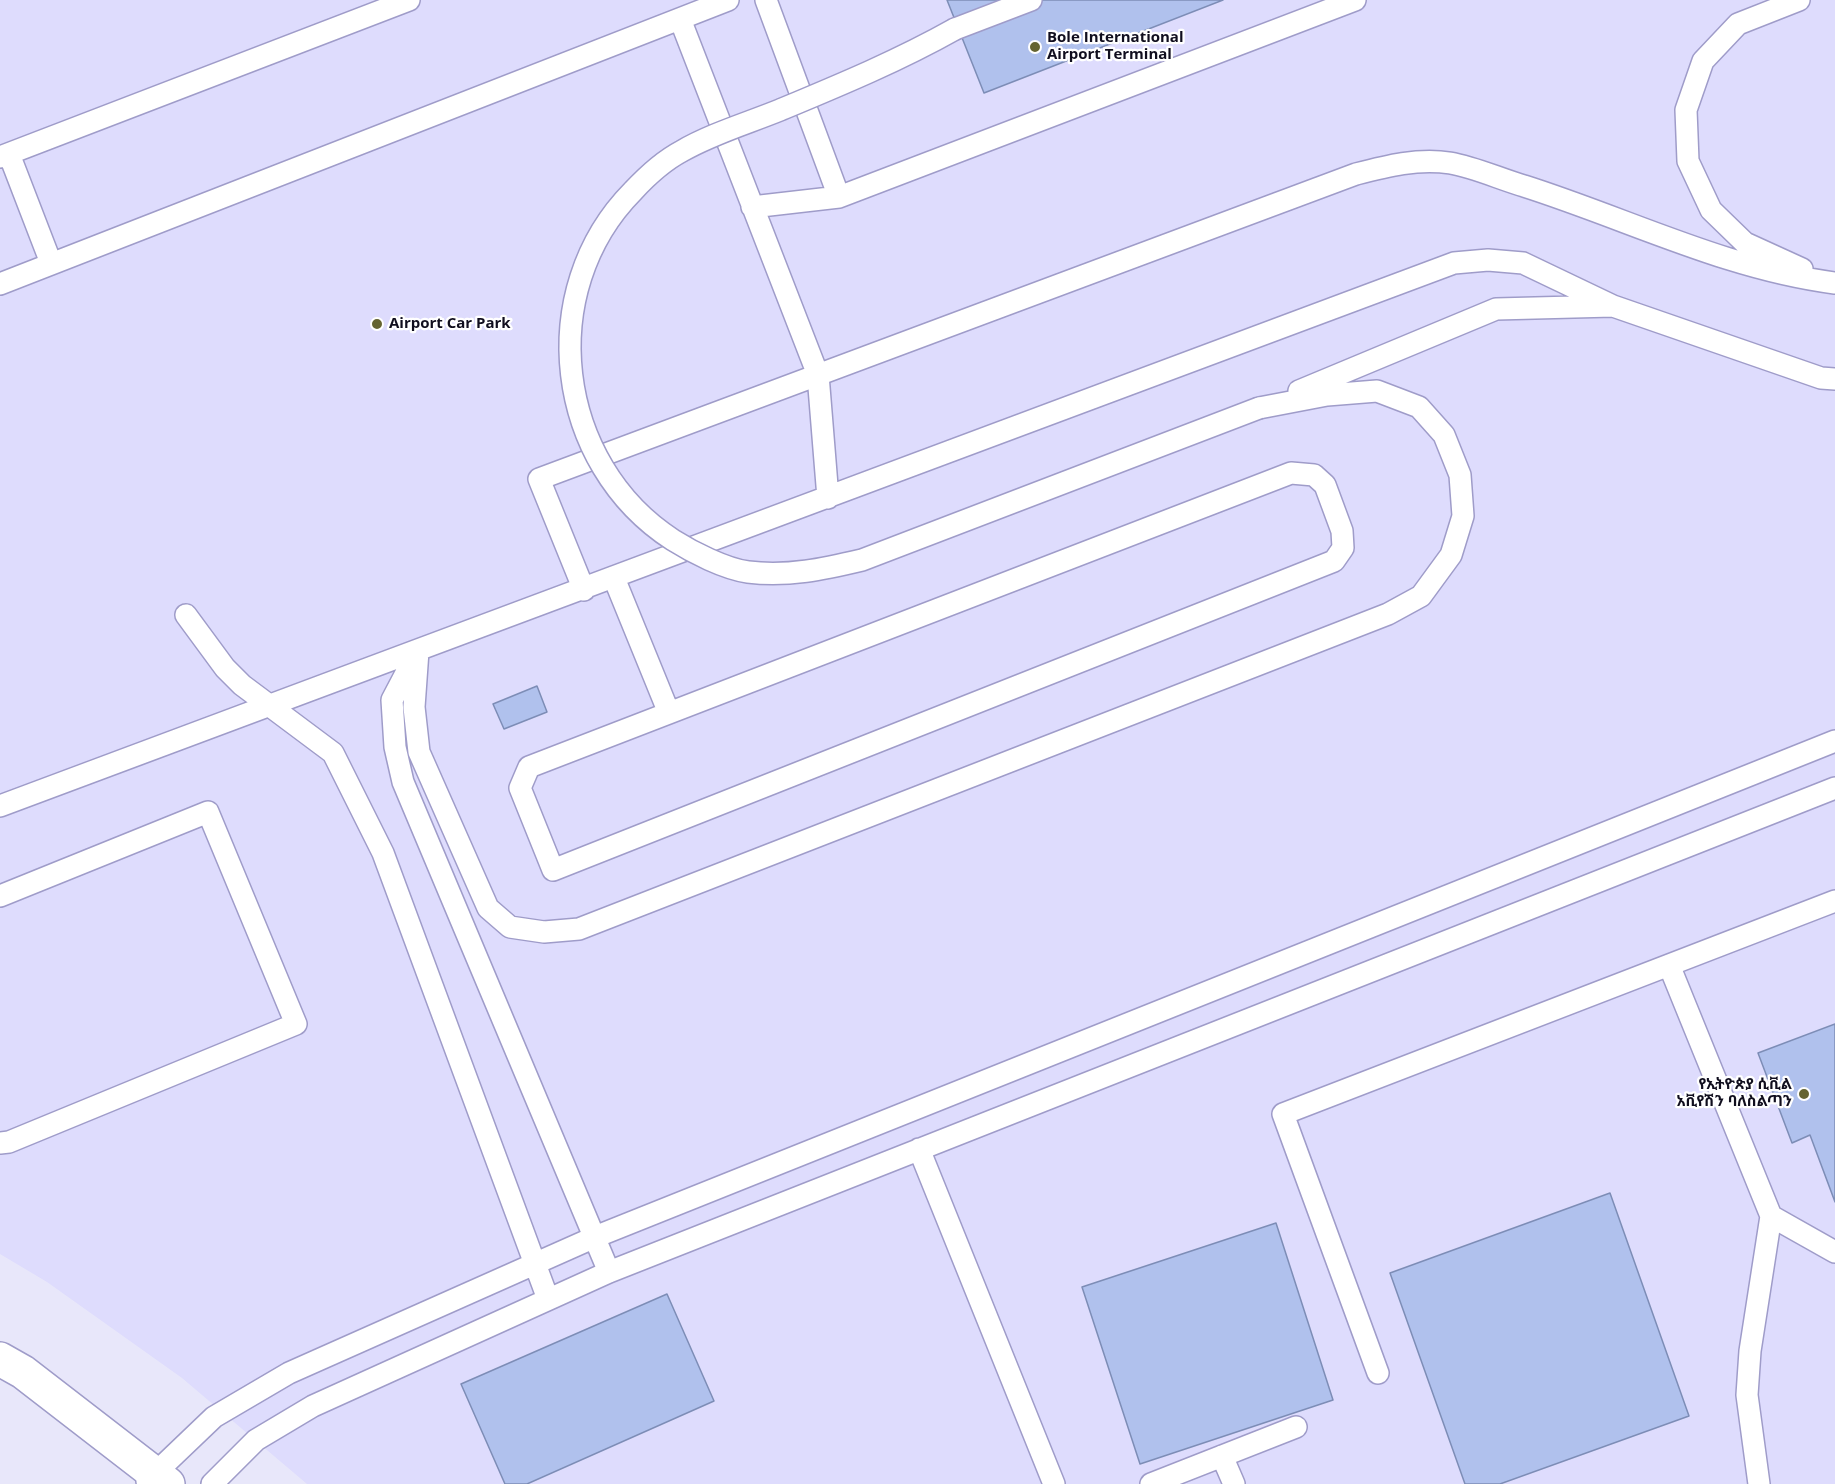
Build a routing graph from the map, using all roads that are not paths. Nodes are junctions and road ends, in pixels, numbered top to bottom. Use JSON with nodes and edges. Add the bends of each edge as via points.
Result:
{"nodes":[{"id":1,"x":409,"y":0,"type":"edge"},
{"id":2,"x":728,"y":0,"type":"edge"},
{"id":3,"x":766,"y":0,"type":"edge"},
{"id":4,"x":1031,"y":0,"type":"edge"},
{"id":5,"x":1355,"y":0,"type":"edge"},
{"id":6,"x":1799,"y":0,"type":"edge"},
{"id":7,"x":680,"y":19,"type":"junction"},
{"id":8,"x":4,"y":156,"type":"edge"},
{"id":9,"x":839,"y":197,"type":"junction"},
{"id":10,"x":752,"y":207,"type":"junction"},
{"id":11,"x":51,"y":263,"type":"junction"},
{"id":12,"x":1835,"y":277,"type":"edge"},
{"id":13,"x":1835,"y":283,"type":"edge"},
{"id":14,"x":0,"y":284,"type":"edge"},
{"id":15,"x":1613,"y":306,"type":"junction"},
{"id":16,"x":818,"y":375,"type":"junction"},
{"id":17,"x":1835,"y":380,"type":"edge"},
{"id":18,"x":1259,"y":408,"type":"junction"},
{"id":19,"x":828,"y":498,"type":"junction"},
{"id":20,"x":614,"y":578,"type":"junction"},
{"id":21,"x":584,"y":590,"type":"junction"},
{"id":22,"x":186,"y":615,"type":"dead end"},
{"id":23,"x":418,"y":651,"type":"junction"},
{"id":24,"x":272,"y":706,"type":"junction"},
{"id":25,"x":669,"y":713,"type":"junction"},
{"id":26,"x":1835,"y":741,"type":"edge"},
{"id":27,"x":1835,"y":788,"type":"edge"},
{"id":28,"x":0,"y":806,"type":"edge"},
{"id":29,"x":0,"y":896,"type":"edge"},
{"id":30,"x":1835,"y":901,"type":"edge"},
{"id":31,"x":1669,"y":965,"type":"junction"},
{"id":32,"x":0,"y":1143,"type":"edge"},
{"id":33,"x":919,"y":1149,"type":"junction"},
{"id":34,"x":1772,"y":1216,"type":"junction"},
{"id":35,"x":595,"y":1237,"type":"junction"},
{"id":36,"x":1835,"y":1252,"type":"edge"},
{"id":37,"x":534,"y":1264,"type":"junction"},
{"id":38,"x":609,"y":1272,"type":"junction"},
{"id":39,"x":548,"y":1299,"type":"junction"},
{"id":40,"x":0,"y":1359,"type":"edge"},
{"id":41,"x":1378,"y":1373,"type":"dead end"},
{"id":42,"x":1296,"y":1427,"type":"dead end"},
{"id":43,"x":1222,"y":1456,"type":"junction"},
{"id":44,"x":155,"y":1480,"type":"edge"},
{"id":45,"x":212,"y":1484,"type":"edge"},
{"id":46,"x":1054,"y":1484,"type":"edge"},
{"id":47,"x":1151,"y":1484,"type":"edge"},
{"id":48,"x":1234,"y":1484,"type":"edge"},
{"id":49,"x":1759,"y":1484,"type":"edge"}],
"edges":[{"from":1,"to":8,"type":"lane"},
{"from":2,"to":7,"type":"lane"},
{"from":3,"to":9,"type":"lane"},
{"from":4,"to":18,"type":"lane","bridge":true,"via":[[955,29],[903,58],[681,151],[633,191],[592,244],[573,306],[569,368],[581,426],[612,481],[652,526],[692,552],[746,572],[807,573],[862,560]]},
{"from":5,"to":9,"type":"lane"},
{"from":6,"to":12,"type":"lane","via":[[1738,24],[1702,61],[1686,110],[1689,161],[1711,210],[1745,243],[1797,267]]},
{"from":7,"to":10,"type":"lane"},
{"from":7,"to":11,"type":"lane"},
{"from":8,"to":11,"type":"lane"},
{"from":9,"to":10,"type":"lane"},
{"from":10,"to":16,"type":"lane"},
{"from":11,"to":14,"type":"lane"},
{"from":13,"to":16,"type":"lane","via":[[1792,278],[1709,255],[1570,201],[1450,163],[1401,162],[1356,174]]},
{"from":15,"to":17,"type":"lane"},
{"from":15,"to":18,"type":"lane","via":[[1496,309]]},
{"from":15,"to":19,"type":"lane","via":[[1523,263],[1454,263]]},
{"from":16,"to":19,"type":"lane"},
{"from":16,"to":21,"type":"lane","via":[[538,479]]},
{"from":18,"to":23,"type":"lane","via":[[1327,395],[1377,391],[1419,407],[1444,435],[1460,475],[1463,516],[1450,555],[1421,596],[1388,614],[579,929],[544,932],[510,927],[488,908],[419,752],[414,707]]},
{"from":19,"to":20,"type":"lane"},
{"from":20,"to":21,"type":"lane"},
{"from":20,"to":25,"type":"lane"},
{"from":21,"to":23,"type":"lane"},
{"from":22,"to":24,"type":"lane","via":[[225,668]]},
{"from":23,"to":24,"type":"lane"},
{"from":23,"to":35,"type":"lane","via":[[392,700],[395,747],[403,782]]},
{"from":24,"to":28,"type":"lane"},
{"from":24,"to":37,"type":"lane","via":[[333,753],[383,853]]},
{"from":25,"to":25,"type":"lane","via":[[529,767],[520,788],[553,870],[1334,561],[1342,548],[1342,531],[1325,485],[1314,475],[1291,472]]},
{"from":26,"to":35,"type":"lane"},
{"from":27,"to":33,"type":"lane"},
{"from":29,"to":32,"type":"lane","via":[[208,812],[296,1024]]},
{"from":30,"to":31,"type":"lane"},
{"from":31,"to":34,"type":"lane"},
{"from":31,"to":41,"type":"lane","via":[[1283,1114]]},
{"from":33,"to":38,"type":"lane"},
{"from":33,"to":46,"type":"lane"},
{"from":34,"to":36,"type":"lane"},
{"from":34,"to":49,"type":"lane","via":[[1750,1351],[1747,1395]]},
{"from":35,"to":37,"type":"lane"},
{"from":35,"to":38,"type":"lane"},
{"from":37,"to":39,"type":"lane"},
{"from":37,"to":44,"type":"lane","via":[[289,1373],[214,1417]]},
{"from":38,"to":39,"type":"lane"},
{"from":39,"to":45,"type":"lane","via":[[313,1406],[256,1440]]},
{"from":40,"to":44,"type":"main road","via":[[22,1372]]},
{"from":42,"to":43,"type":"lane"},
{"from":43,"to":47,"type":"lane"},
{"from":43,"to":48,"type":"lane"}]}
